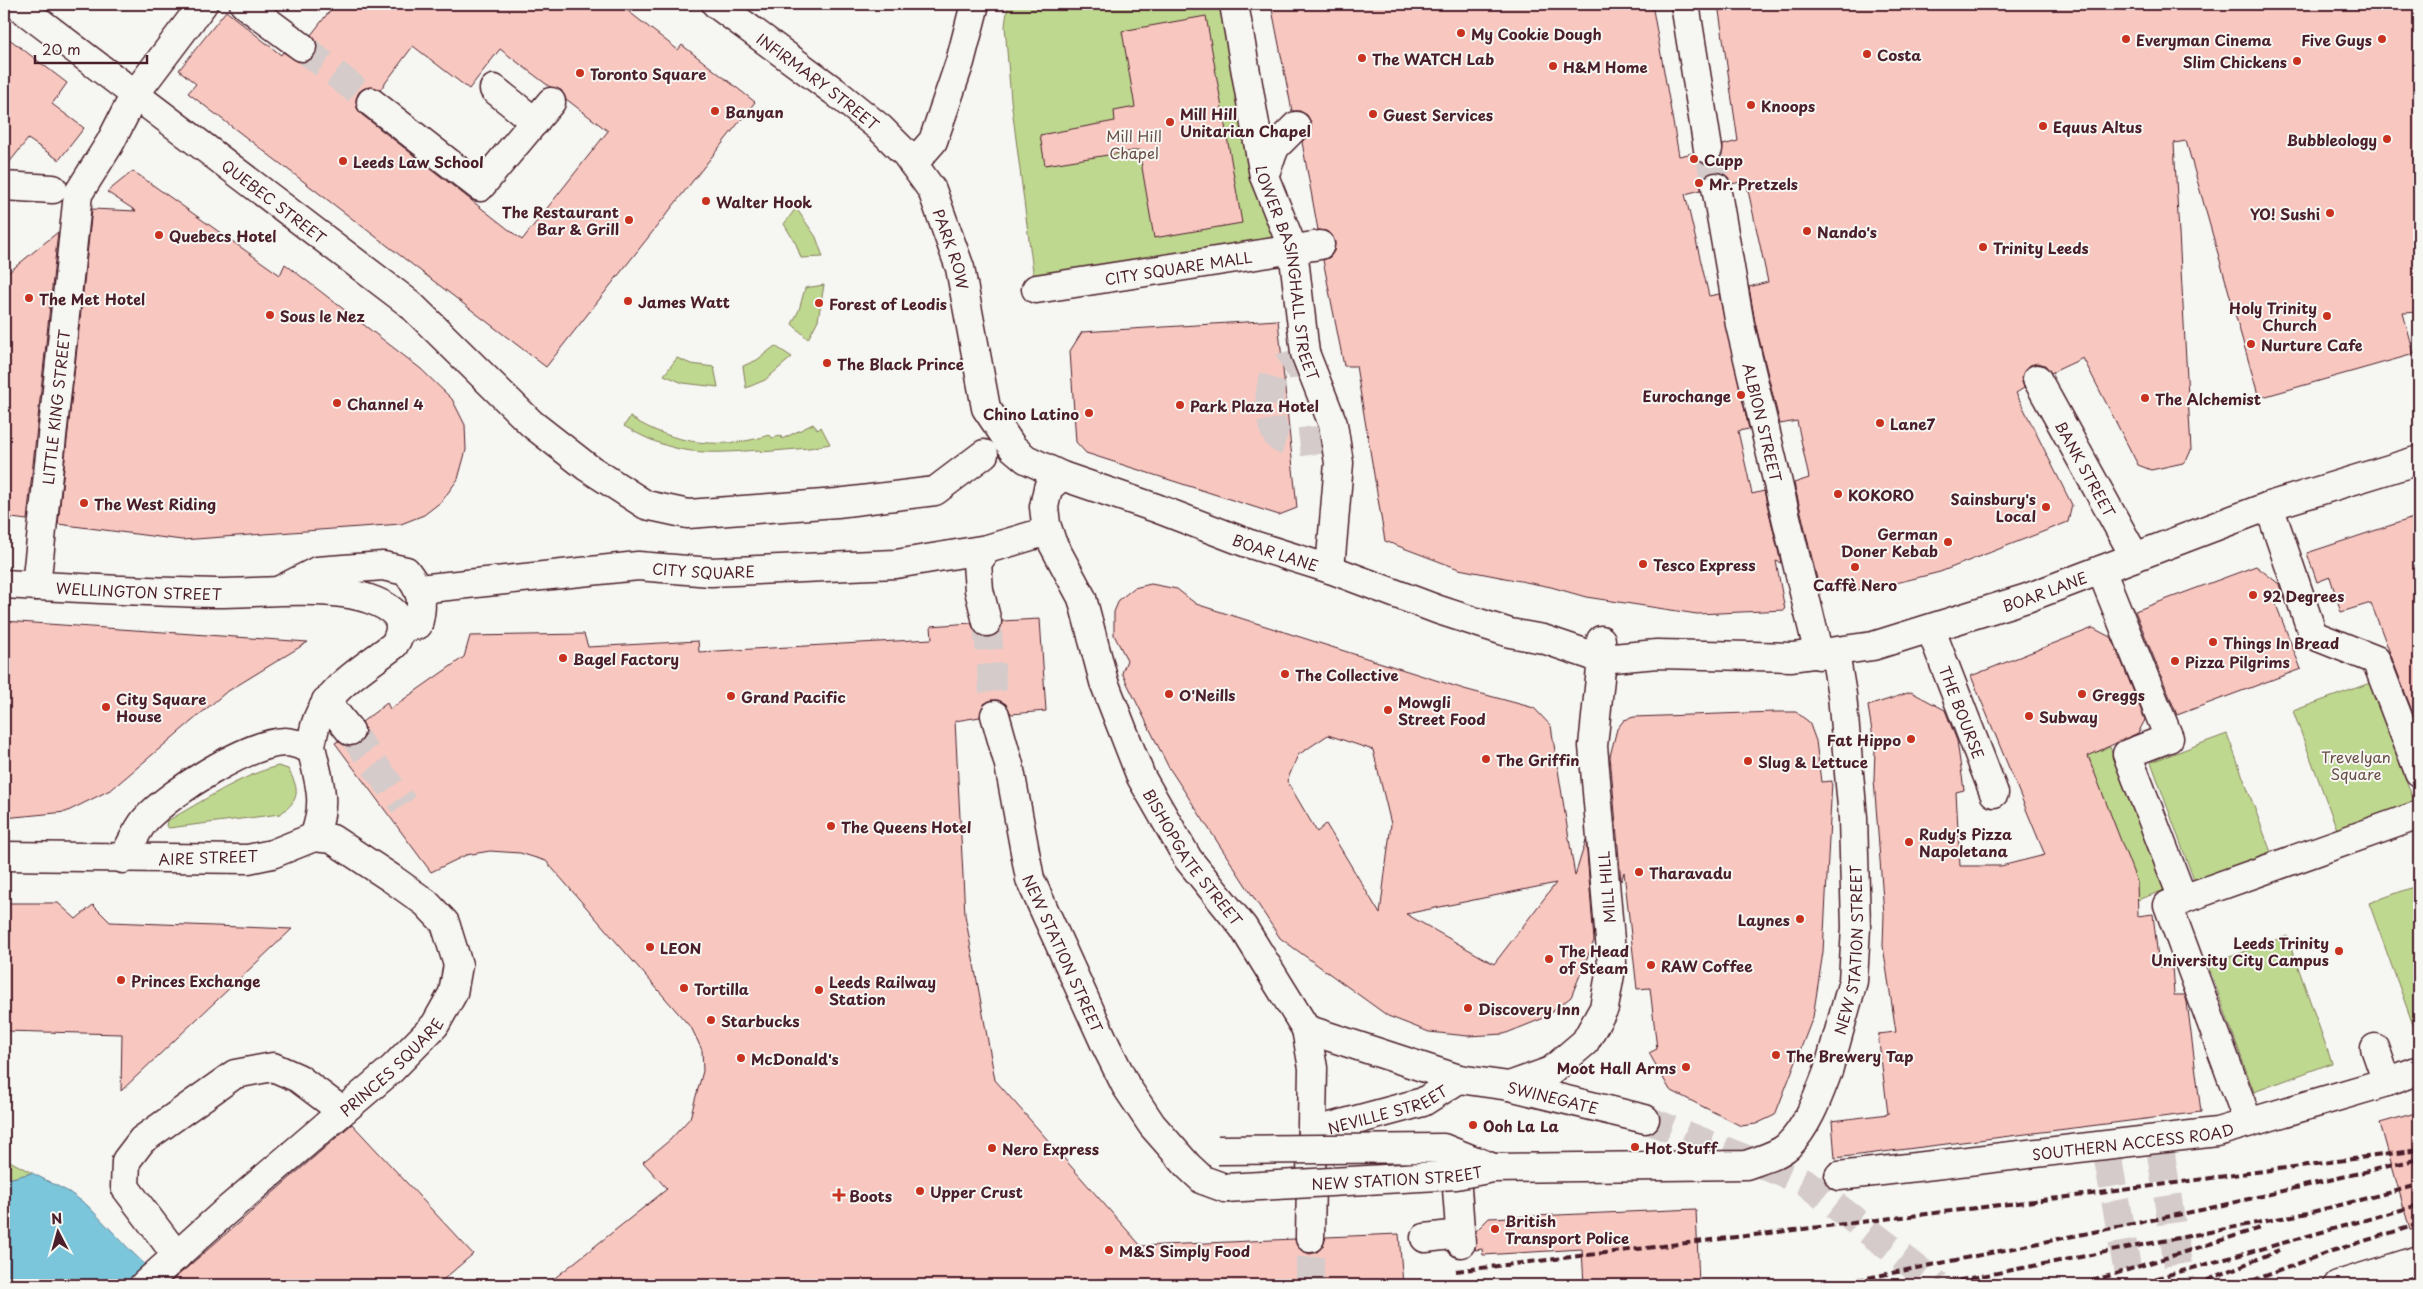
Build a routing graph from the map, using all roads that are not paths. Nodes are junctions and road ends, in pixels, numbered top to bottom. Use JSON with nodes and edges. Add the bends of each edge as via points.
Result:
{"nodes":[{"id":1,"x":16,"y":4,"type":"edge"},
{"id":2,"x":203,"y":4,"type":"edge"},
{"id":3,"x":244,"y":4,"type":"edge"},
{"id":4,"x":716,"y":4,"type":"edge"},
{"id":5,"x":975,"y":4,"type":"edge"},
{"id":6,"x":1234,"y":4,"type":"edge"},
{"id":7,"x":1685,"y":4,"type":"edge"},
{"id":8,"x":302,"y":47,"type":"tunnel mouth"},
{"id":9,"x":494,"y":89,"type":"dead end"},
{"id":10,"x":135,"y":94,"type":"junction"},
{"id":11,"x":371,"y":102,"type":"tunnel mouth"},
{"id":12,"x":1296,"y":126,"type":"dead end"},
{"id":13,"x":1708,"y":149,"type":"tunnel mouth"},
{"id":14,"x":913,"y":164,"type":"junction"},
{"id":15,"x":1264,"y":176,"type":"junction"},
{"id":16,"x":4,"y":186,"type":"edge"},
{"id":17,"x":1716,"y":187,"type":"tunnel mouth"},
{"id":18,"x":53,"y":189,"type":"dead end"},
{"id":19,"x":1320,"y":245,"type":"dead end"},
{"id":20,"x":1293,"y":249,"type":"junction"},
{"id":21,"x":1036,"y":289,"type":"dead end"},
{"id":22,"x":2037,"y":379,"type":"dead end"},
{"id":23,"x":984,"y":454,"type":"dead end"},
{"id":24,"x":2419,"y":460,"type":"edge"},
{"id":25,"x":1062,"y":476,"type":"junction"},
{"id":26,"x":2269,"y":506,"type":"junction"},
{"id":27,"x":1047,"y":528,"type":"junction"},
{"id":28,"x":987,"y":549,"type":"junction"},
{"id":29,"x":2135,"y":557,"type":"junction"},
{"id":30,"x":1330,"y":569,"type":"junction"},
{"id":31,"x":2101,"y":570,"type":"junction"},
{"id":32,"x":4,"y":584,"type":"edge"},
{"id":33,"x":36,"y":586,"type":"junction"},
{"id":34,"x":419,"y":589,"type":"junction"},
{"id":35,"x":274,"y":592,"type":"junction"},
{"id":36,"x":394,"y":617,"type":"junction"},
{"id":37,"x":987,"y":622,"type":"tunnel mouth"},
{"id":38,"x":1931,"y":630,"type":"junction"},
{"id":39,"x":1601,"y":649,"type":"junction"},
{"id":40,"x":1827,"y":654,"type":"junction"},
{"id":41,"x":326,"y":701,"type":"junction"},
{"id":42,"x":995,"y":715,"type":"tunnel mouth"},
{"id":43,"x":350,"y":731,"type":"tunnel mouth"},
{"id":44,"x":311,"y":748,"type":"junction"},
{"id":45,"x":2419,"y":772,"type":"edge"},
{"id":46,"x":1994,"y":793,"type":"dead end"},
{"id":47,"x":2419,"y":815,"type":"edge"},
{"id":48,"x":314,"y":837,"type":"junction"},
{"id":49,"x":4,"y":856,"type":"edge"},
{"id":50,"x":123,"y":859,"type":"junction"},
{"id":51,"x":2183,"y":899,"type":"junction"},
{"id":52,"x":1306,"y":1030,"type":"junction"},
{"id":53,"x":2375,"y":1048,"type":"dead end"},
{"id":54,"x":2419,"y":1070,"type":"edge"},
{"id":55,"x":1459,"y":1079,"type":"junction"},
{"id":56,"x":2387,"y":1082,"type":"junction"},
{"id":57,"x":1509,"y":1086,"type":"junction"},
{"id":58,"x":342,"y":1111,"type":"junction"},
{"id":59,"x":1646,"y":1119,"type":"tunnel mouth"},
{"id":60,"x":2248,"y":1122,"type":"junction"},
{"id":61,"x":1312,"y":1132,"type":"junction"},
{"id":62,"x":1188,"y":1166,"type":"junction"},
{"id":63,"x":1493,"y":1168,"type":"junction"},
{"id":64,"x":1456,"y":1175,"type":"junction"},
{"id":65,"x":1839,"y":1176,"type":"dead end"},
{"id":66,"x":1310,"y":1238,"type":"tunnel mouth"},
{"id":67,"x":1425,"y":1238,"type":"dead end"},
{"id":68,"x":177,"y":1256,"type":"junction"},
{"id":69,"x":2419,"y":1260,"type":"edge"},
{"id":70,"x":144,"y":1285,"type":"edge"},
{"id":71,"x":2338,"y":1285,"type":"edge"}],
"edges":[{"from":1,"to":10,"type":"street","name":"QUEBEC STREET"},
{"from":2,"to":10,"type":"street","name":"LITTLE KING STREET"},
{"from":3,"to":8,"type":"street"},
{"from":4,"to":14,"type":"street","name":"INFIRMARY STREET","via":[[880,128]]},
{"from":5,"to":14,"type":"street","via":[[960,62],[933,141]]},
{"from":6,"to":15,"type":"street","name":"LOWER BASINGHALL STREET"},
{"from":7,"to":13,"type":"street"},
{"from":9,"to":11,"type":"street","via":[[543,112],[480,187]]},
{"from":10,"to":23,"type":"street","name":"QUEBEC STREET","via":[[410,304],[520,414],[564,451],[646,505],[688,514],[837,503],[935,491]]},
{"from":10,"to":33,"type":"street","name":"LITTLE KING STREET","via":[[110,143],[78,194]]},
{"from":12,"to":15,"type":"street","via":[[1275,147]]},
{"from":14,"to":25,"type":"street","name":"PARK ROW","via":[[932,190],[954,249],[986,408],[1013,448],[1026,459]]},
{"from":15,"to":20,"type":"street","name":"LOWER BASINGHALL STREET"},
{"from":16,"to":18,"type":"street"},
{"from":17,"to":40,"type":"street","name":"ALBION STREET","via":[[1740,325]]},
{"from":19,"to":20,"type":"street","name":"CITY SQUARE MALL"},
{"from":20,"to":21,"type":"street","name":"CITY SQUARE MALL"},
{"from":20,"to":30,"type":"street","name":"LOWER BASINGHALL STREET","via":[[1305,353],[1333,424],[1339,463]]},
{"from":22,"to":29,"type":"street","name":"BANK STREET"},
{"from":24,"to":26,"type":"street","name":"BOAR LANE"},
{"from":25,"to":27,"type":"street","via":[[1046,493]]},
{"from":25,"to":30,"type":"street","name":"BOAR LANE","via":[[1247,543]]},
{"from":26,"to":29,"type":"street","name":"BOAR LANE"},
{"from":26,"to":45,"type":"street","via":[[2313,635],[2376,660]]},
{"from":27,"to":28,"type":"street"},
{"from":27,"to":52,"type":"street","name":"BISHOPGATE STREET","via":[[1082,598],[1104,682],[1141,777],[1188,858],[1243,927]]},
{"from":28,"to":34,"type":"street","name":"CITY SQUARE","via":[[896,564],[711,572],[638,566]]},
{"from":28,"to":37,"type":"street","via":[[977,564]]},
{"from":29,"to":31,"type":"street","name":"BOAR LANE"},
{"from":30,"to":39,"type":"street","name":"BOAR LANE","via":[[1510,633]]},
{"from":31,"to":38,"type":"street","name":"BOAR LANE"},
{"from":31,"to":51,"type":"street","via":[[2169,738],[2127,754]]},
{"from":32,"to":33,"type":"street","name":"WELLINGTON STREET"},
{"from":33,"to":35,"type":"street","name":"WELLINGTON STREET"},
{"from":34,"to":35,"type":"street","name":"WELLINGTON STREET","via":[[406,571],[383,566],[317,571]]},
{"from":34,"to":36,"type":"street","via":[[422,607],[418,625]]},
{"from":35,"to":36,"type":"street","name":"WELLINGTON STREET","via":[[339,592],[368,598]]},
{"from":36,"to":41,"type":"street","via":[[400,636],[394,645],[335,690]]},
{"from":38,"to":40,"type":"street","name":"BOAR LANE","via":[[1873,646]]},
{"from":38,"to":46,"type":"street","name":"THE BOURSE"},
{"from":39,"to":40,"type":"street","name":"BOAR LANE","via":[[1773,657]]},
{"from":39,"to":57,"type":"street","name":"MILL HILL","via":[[1593,746],[1612,963],[1604,1008],[1585,1042],[1572,1054],[1551,1071]]},
{"from":40,"to":63,"type":"street","name":"NEW STATION STREET","bridge":true,"via":[[1842,695],[1853,818],[1856,927],[1853,981],[1828,1071],[1810,1115],[1788,1146],[1746,1165]]},
{"from":41,"to":43,"type":"street"},
{"from":41,"to":44,"type":"street","via":[[315,724]]},
{"from":42,"to":62,"type":"street","name":"NEW STATION STREET","via":[[1009,765],[1030,879],[1126,1086],[1152,1125]]},
{"from":44,"to":48,"type":"street","via":[[322,798],[321,818]]},
{"from":44,"to":50,"type":"street","via":[[287,742],[271,744],[226,762],[178,792],[146,820]]},
{"from":47,"to":51,"type":"street","via":[[2311,859]]},
{"from":48,"to":50,"type":"street","name":"AIRE STREET","via":[[272,854],[248,859]]},
{"from":48,"to":58,"type":"street","name":"PRINCES SQUARE","via":[[332,839],[426,903],[445,923],[458,965],[453,993],[435,1025],[392,1069]]},
{"from":49,"to":50,"type":"street","name":"AIRE STREET"},
{"from":51,"to":60,"type":"street","via":[[2168,905]]},
{"from":52,"to":55,"type":"street"},
{"from":52,"to":61,"type":"street","name":"NEVILLE STREET","via":[[1313,1068]]},
{"from":53,"to":56,"type":"street"},
{"from":54,"to":56,"type":"street","name":"SOUTHERN ACCESS ROAD"},
{"from":55,"to":57,"type":"street","name":"SWINEGATE"},
{"from":55,"to":61,"type":"street","name":"NEVILLE STREET","via":[[1423,1102]]},
{"from":56,"to":60,"type":"street","name":"SOUTHERN ACCESS ROAD"},
{"from":57,"to":59,"type":"street","name":"SWINEGATE"},
{"from":58,"to":68,"type":"street","name":"PRINCES SQUARE"},
{"from":58,"to":68,"type":"street","via":[[298,1078],[273,1067],[235,1074],[142,1140],[126,1161],[125,1187]]},
{"from":60,"to":65,"type":"street","name":"SOUTHERN ACCESS ROAD","via":[[2217,1132]]},
{"from":61,"to":66,"type":"street","name":"NEVILLE STREET"},
{"from":62,"to":63,"type":"street","name":"NEW STATION STREET","bridge":true,"via":[[1218,1150],[1443,1148]]},
{"from":62,"to":64,"type":"street","name":"NEW STATION STREET","bridge":true,"via":[[1203,1180],[1225,1188]]},
{"from":63,"to":64,"type":"street","name":"NEW STATION STREET","bridge":true},
{"from":64,"to":67,"type":"street","via":[[1461,1239]]},
{"from":68,"to":70,"type":"street","name":"PRINCES SQUARE"},
{"from":69,"to":71,"type":"street"}]}
